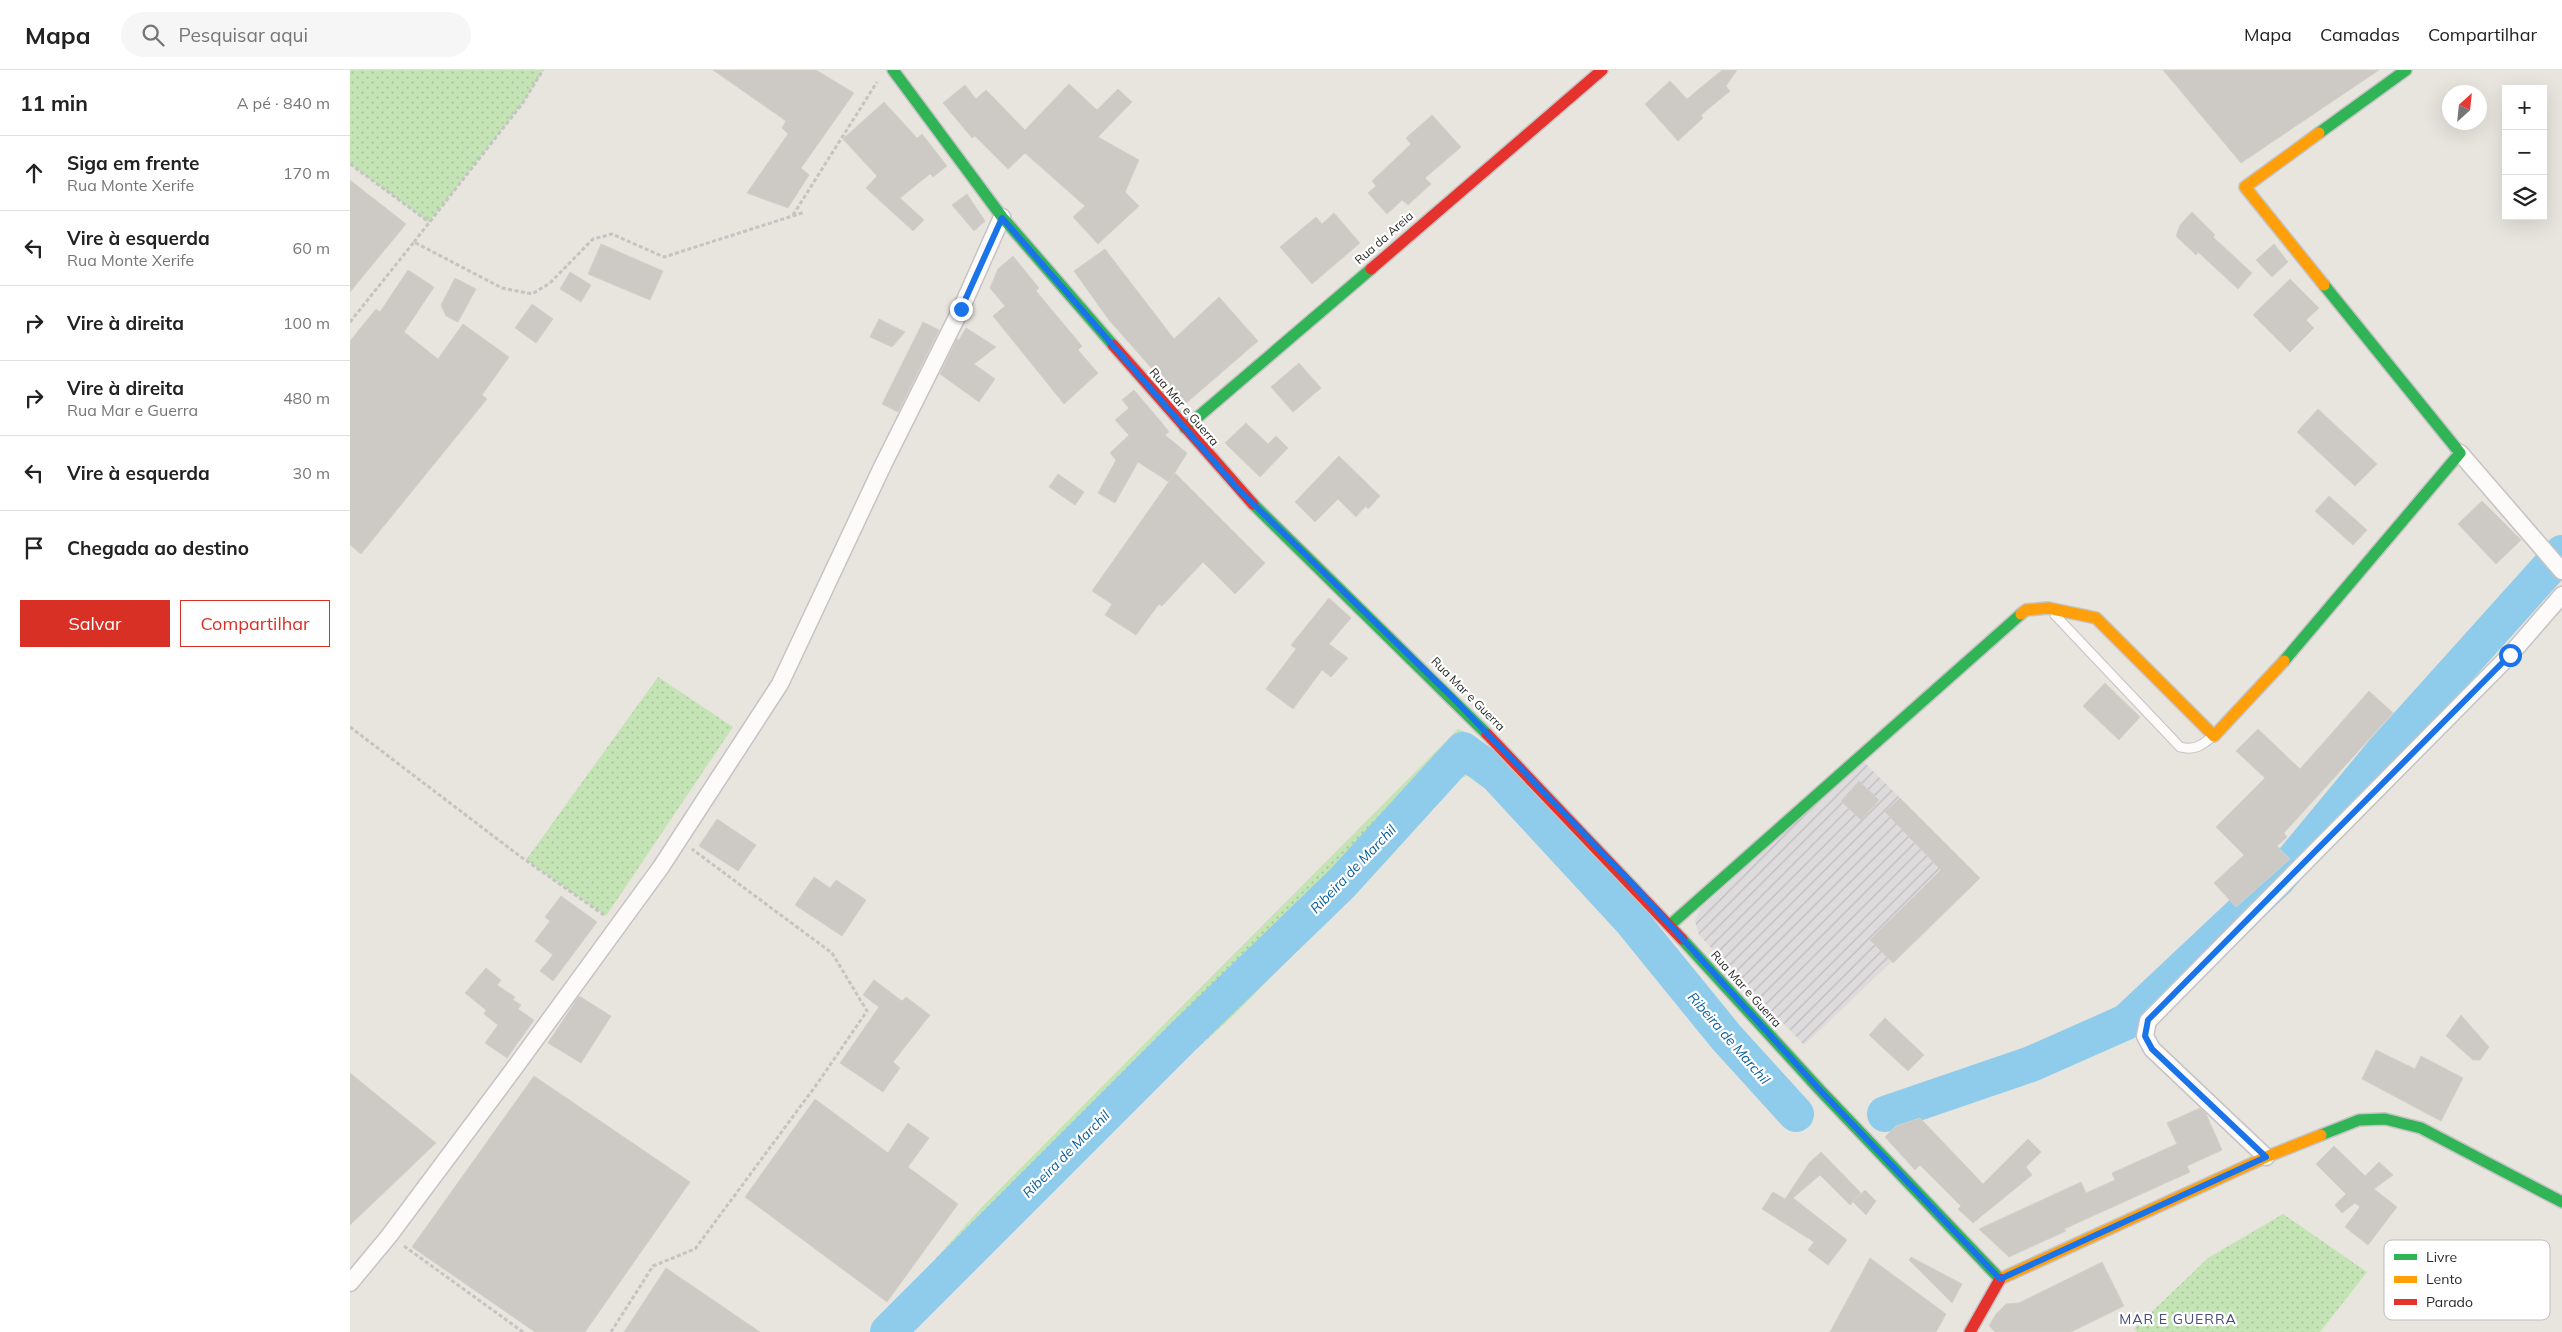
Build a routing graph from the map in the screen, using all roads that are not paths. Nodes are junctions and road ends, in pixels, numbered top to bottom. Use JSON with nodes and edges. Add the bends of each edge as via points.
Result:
{"nodes":[{"id":1,"x":892,"y":70,"type":"edge"},
{"id":2,"x":1602,"y":70,"type":"edge"},
{"id":3,"x":2406,"y":70,"type":"edge"},
{"id":4,"x":1002,"y":218,"type":"junction"},
{"id":5,"x":1184,"y":428,"type":"junction"},
{"id":6,"x":2460,"y":453,"type":"junction"},
{"id":7,"x":2562,"y":571,"type":"edge"},
{"id":8,"x":2562,"y":595,"type":"edge"},
{"id":9,"x":2048,"y":608,"type":"junction"},
{"id":10,"x":2214,"y":736,"type":"junction"},
{"id":11,"x":1670,"y":925,"type":"junction"},
{"id":12,"x":2266,"y":1157,"type":"junction"},
{"id":13,"x":2562,"y":1202,"type":"edge"},
{"id":14,"x":2000,"y":1279,"type":"junction"},
{"id":15,"x":350,"y":1283,"type":"edge"},
{"id":16,"x":1970,"y":1332,"type":"edge"}],
"edges":[{"from":1,"to":4,"type":"street","name":"Rua Mar e Guerra"},
{"from":2,"to":5,"type":"street","name":"Rua da Areia"},
{"from":3,"to":6,"type":"street","via":[[2244,187]]},
{"from":4,"to":5,"type":"street","name":"Rua Mar e Guerra"},
{"from":4,"to":15,"type":"street","via":[[780,684],[679,840],[619,925],[389,1236]]},
{"from":5,"to":11,"type":"street","name":"Rua Mar e Guerra","via":[[1238,489],[1451,696]]},
{"from":6,"to":7,"type":"street"},
{"from":6,"to":10,"type":"street","via":[[2279,667]]},
{"from":8,"to":12,"type":"street","via":[[2510,655],[2148,1020],[2145,1036],[2152,1049]]},
{"from":9,"to":10,"type":"street","via":[[2096,618]]},
{"from":9,"to":10,"type":"lane","via":[[2180,747],[2190,750]]},
{"from":9,"to":11,"type":"street","via":[[2026,610]]},
{"from":11,"to":14,"type":"street","name":"Rua Mar e Guerra","via":[[1819,1089]]},
{"from":12,"to":13,"type":"street","via":[[2359,1120],[2385,1119],[2421,1128]]},
{"from":12,"to":14,"type":"street"},
{"from":14,"to":16,"type":"street"}]}
